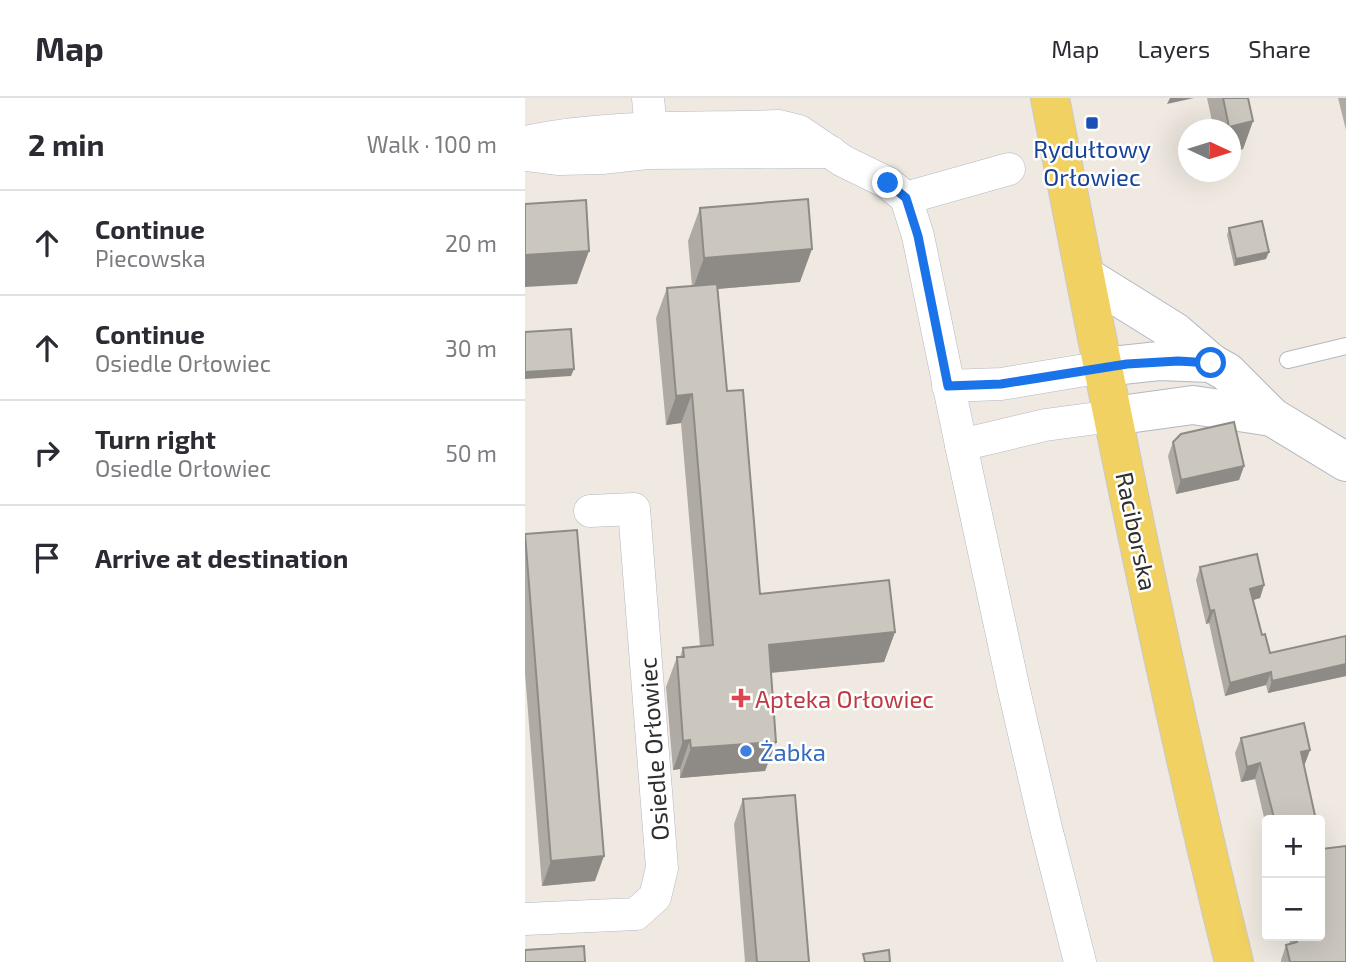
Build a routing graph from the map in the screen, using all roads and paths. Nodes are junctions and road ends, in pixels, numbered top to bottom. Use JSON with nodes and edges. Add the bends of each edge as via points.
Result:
{"nodes":[{"id":1,"x":648,"y":98,"type":"edge"},
{"id":2,"x":1050,"y":98,"type":"edge"},
{"id":3,"x":649,"y":141,"type":"junction"},
{"id":4,"x":525,"y":142,"type":"edge"},
{"id":5,"x":525,"y":155,"type":"edge"},
{"id":6,"x":1009,"y":169,"type":"dead end"},
{"id":7,"x":906,"y":198,"type":"junction"},
{"id":8,"x":1085,"y":276,"type":"junction"},
{"id":9,"x":1346,"y":346,"type":"edge"},
{"id":10,"x":1288,"y":359,"type":"dead end"},
{"id":11,"x":1211,"y":363,"type":"junction"},
{"id":12,"x":1103,"y":367,"type":"junction"},
{"id":13,"x":948,"y":386,"type":"junction"},
{"id":14,"x":1113,"y":416,"type":"junction"},
{"id":15,"x":1272,"y":418,"type":"junction"},
{"id":16,"x":961,"y":444,"type":"junction"},
{"id":17,"x":1346,"y":462,"type":"edge"},
{"id":18,"x":590,"y":511,"type":"dead end"},
{"id":19,"x":525,"y":919,"type":"edge"},
{"id":20,"x":1080,"y":962,"type":"edge"},
{"id":21,"x":1234,"y":962,"type":"edge"}],
"edges":[{"from":1,"to":3,"type":"street"},
{"from":2,"to":8,"type":"main road","name":"Raciborska"},
{"from":3,"to":4,"type":"street","via":[[560,134]]},
{"from":3,"to":5,"type":"street","via":[[602,158]]},
{"from":3,"to":7,"type":"street","via":[[779,126],[799,131]]},
{"from":6,"to":7,"type":"street"},
{"from":7,"to":13,"type":"street"},
{"from":8,"to":11,"type":"street","via":[[1175,332]]},
{"from":8,"to":12,"type":"main road","name":"Raciborska"},
{"from":9,"to":10,"type":"lane"},
{"from":11,"to":12,"type":"street","via":[[1159,361]]},
{"from":11,"to":15,"type":"street","via":[[1227,372]]},
{"from":12,"to":13,"type":"street","via":[[1001,384]]},
{"from":12,"to":14,"type":"main road","name":"Raciborska"},
{"from":13,"to":16,"type":"street"},
{"from":14,"to":15,"type":"street","via":[[1193,405]]},
{"from":14,"to":16,"type":"street"},
{"from":14,"to":21,"type":"main road","name":"Raciborska"},
{"from":15,"to":17,"type":"street"},
{"from":16,"to":20,"type":"street"},
{"from":18,"to":19,"type":"street","name":"Osiedle Orłowiec","via":[[635,509],[662,868],[655,897],[636,914]]}]}
